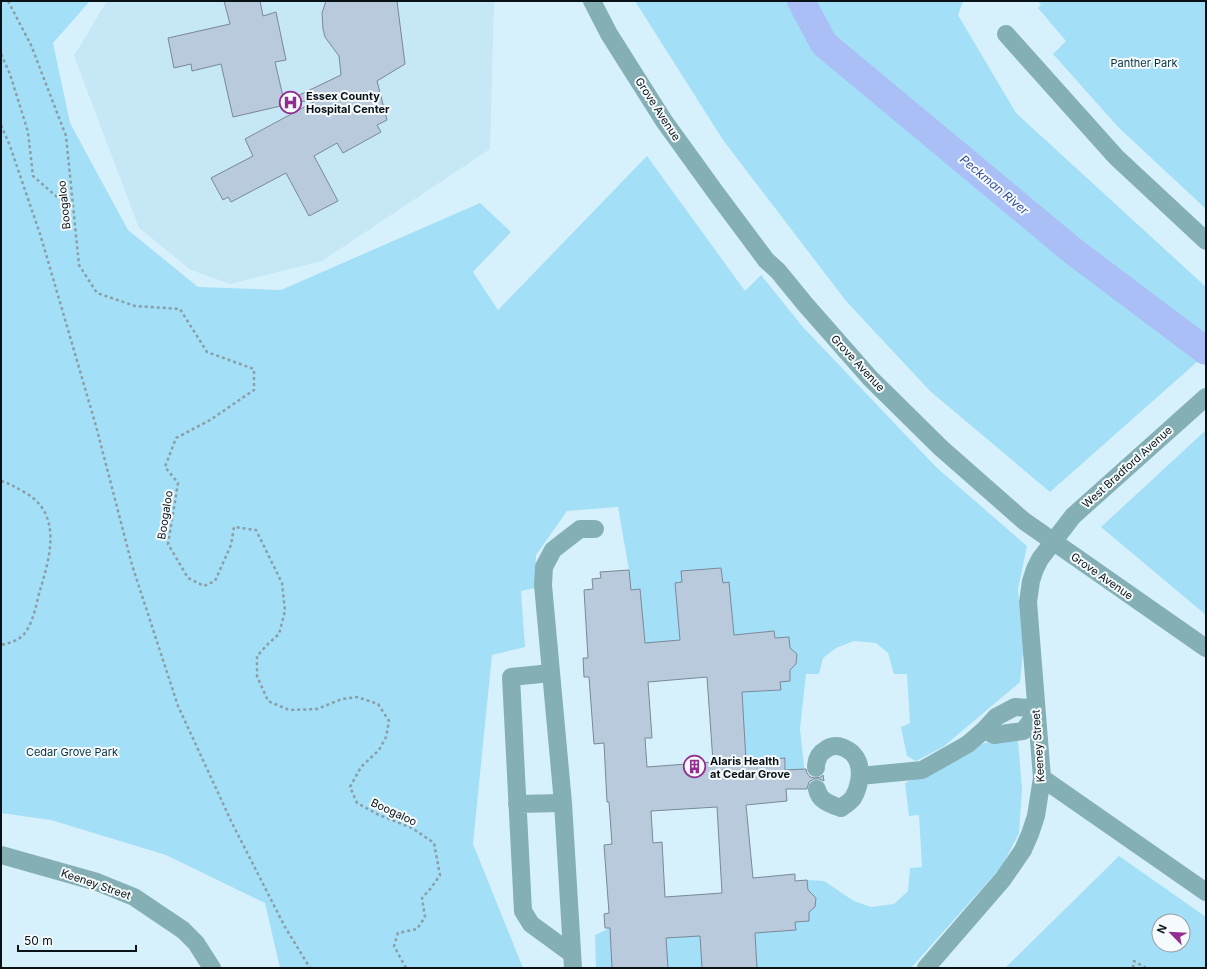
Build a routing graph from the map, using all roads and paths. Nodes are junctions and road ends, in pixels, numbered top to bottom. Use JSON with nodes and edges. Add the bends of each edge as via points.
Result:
{"nodes":[{"id":1,"x":8,"y":1,"type":"edge"},
{"id":2,"x":592,"y":1,"type":"edge"},
{"id":3,"x":1006,"y":34,"type":"dead end"},
{"id":4,"x":1,"y":54,"type":"edge"},
{"id":5,"x":1,"y":125,"type":"edge"},
{"id":6,"x":72,"y":210,"type":"junction"},
{"id":7,"x":1206,"y":241,"type":"edge"},
{"id":8,"x":1206,"y":397,"type":"edge"},
{"id":9,"x":1,"y":481,"type":"edge"},
{"id":10,"x":595,"y":529,"type":"dead end"},
{"id":11,"x":1053,"y":542,"type":"junction"},
{"id":12,"x":1,"y":645,"type":"edge"},
{"id":13,"x":1206,"y":648,"type":"edge"},
{"id":14,"x":551,"y":674,"type":"junction"},
{"id":15,"x":1036,"y":715,"type":"junction"},
{"id":16,"x":816,"y":768,"type":"dead end"},
{"id":17,"x":860,"y":776,"type":"junction"},
{"id":18,"x":1042,"y":778,"type":"junction"},
{"id":19,"x":817,"y":789,"type":"dead end"},
{"id":20,"x":563,"y":803,"type":"junction"},
{"id":21,"x":518,"y":804,"type":"junction"},
{"id":22,"x":1,"y":855,"type":"edge"},
{"id":23,"x":1206,"y":892,"type":"edge"},
{"id":24,"x":573,"y":961,"type":"edge"},
{"id":25,"x":212,"y":968,"type":"edge"},
{"id":26,"x":310,"y":968,"type":"edge"},
{"id":27,"x":406,"y":968,"type":"edge"},
{"id":28,"x":926,"y":968,"type":"edge"},
{"id":29,"x":1133,"y":968,"type":"edge"},
{"id":30,"x":1146,"y":968,"type":"edge"}],
"edges":[{"from":1,"to":6,"type":"path","name":"Boogaloo","via":[[31,45],[66,136]]},
{"from":2,"to":11,"type":"street","name":"Grove Avenue","via":[[609,34],[664,121],[766,260],[910,419],[1024,521]]},
{"from":3,"to":7,"type":"street","via":[[1116,157]]},
{"from":4,"to":6,"type":"path","via":[[28,132],[33,176]]},
{"from":5,"to":26,"type":"path","via":[[41,237],[96,426],[132,565],[178,706],[232,823],[285,927]]},
{"from":6,"to":27,"type":"path","name":"Boogaloo","via":[[79,265],[97,293],[135,306],[180,308],[207,352],[254,369],[254,390],[210,420],[176,438],[165,467],[178,483],[168,544],[188,578],[204,586],[215,581],[231,546],[234,527],[256,530],[282,583],[285,611],[279,634],[257,656],[257,676],[268,701],[289,710],[317,709],[342,699],[357,697],[378,704],[389,721],[386,737],[379,750],[361,767],[350,787],[357,803],[412,828],[434,843],[440,875],[422,898],[425,917],[418,929],[398,933],[394,946]]},
{"from":8,"to":11,"type":"street","name":"West Bradford Avenue","via":[[1073,516]]},
{"from":9,"to":12,"type":"path","via":[[12,484],[35,498],[47,517],[51,538],[46,568],[30,624],[21,637]]},
{"from":10,"to":14,"type":"street","via":[[580,529],[553,550],[544,567],[543,584]]},
{"from":11,"to":13,"type":"street","name":"Grove Avenue"},
{"from":11,"to":15,"type":"street","name":"Keeney Street","via":[[1035,569],[1029,591]]},
{"from":14,"to":20,"type":"street"},
{"from":14,"to":21,"type":"street","via":[[511,677]]},
{"from":15,"to":17,"type":"street","via":[[1028,708],[1015,707],[996,717],[968,744],[922,770]]},
{"from":15,"to":18,"type":"street","name":"Keeney Street"},
{"from":16,"to":17,"type":"street","via":[[816,760],[821,752],[828,747],[839,745],[849,750],[858,761]]},
{"from":17,"to":19,"type":"street","via":[[852,800],[841,808],[826,803]]},
{"from":18,"to":23,"type":"street"},
{"from":18,"to":28,"type":"street","name":"Keeney Street","via":[[1036,816],[1028,839],[1014,865]]},
{"from":20,"to":21,"type":"street"},
{"from":20,"to":24,"type":"street"},
{"from":21,"to":24,"type":"street","via":[[523,910],[531,924]]},
{"from":22,"to":25,"type":"street","name":"Keeney Street","via":[[97,882],[134,897],[183,930],[196,943]]},
{"from":29,"to":30,"type":"path","via":[[1134,961]]}]}
